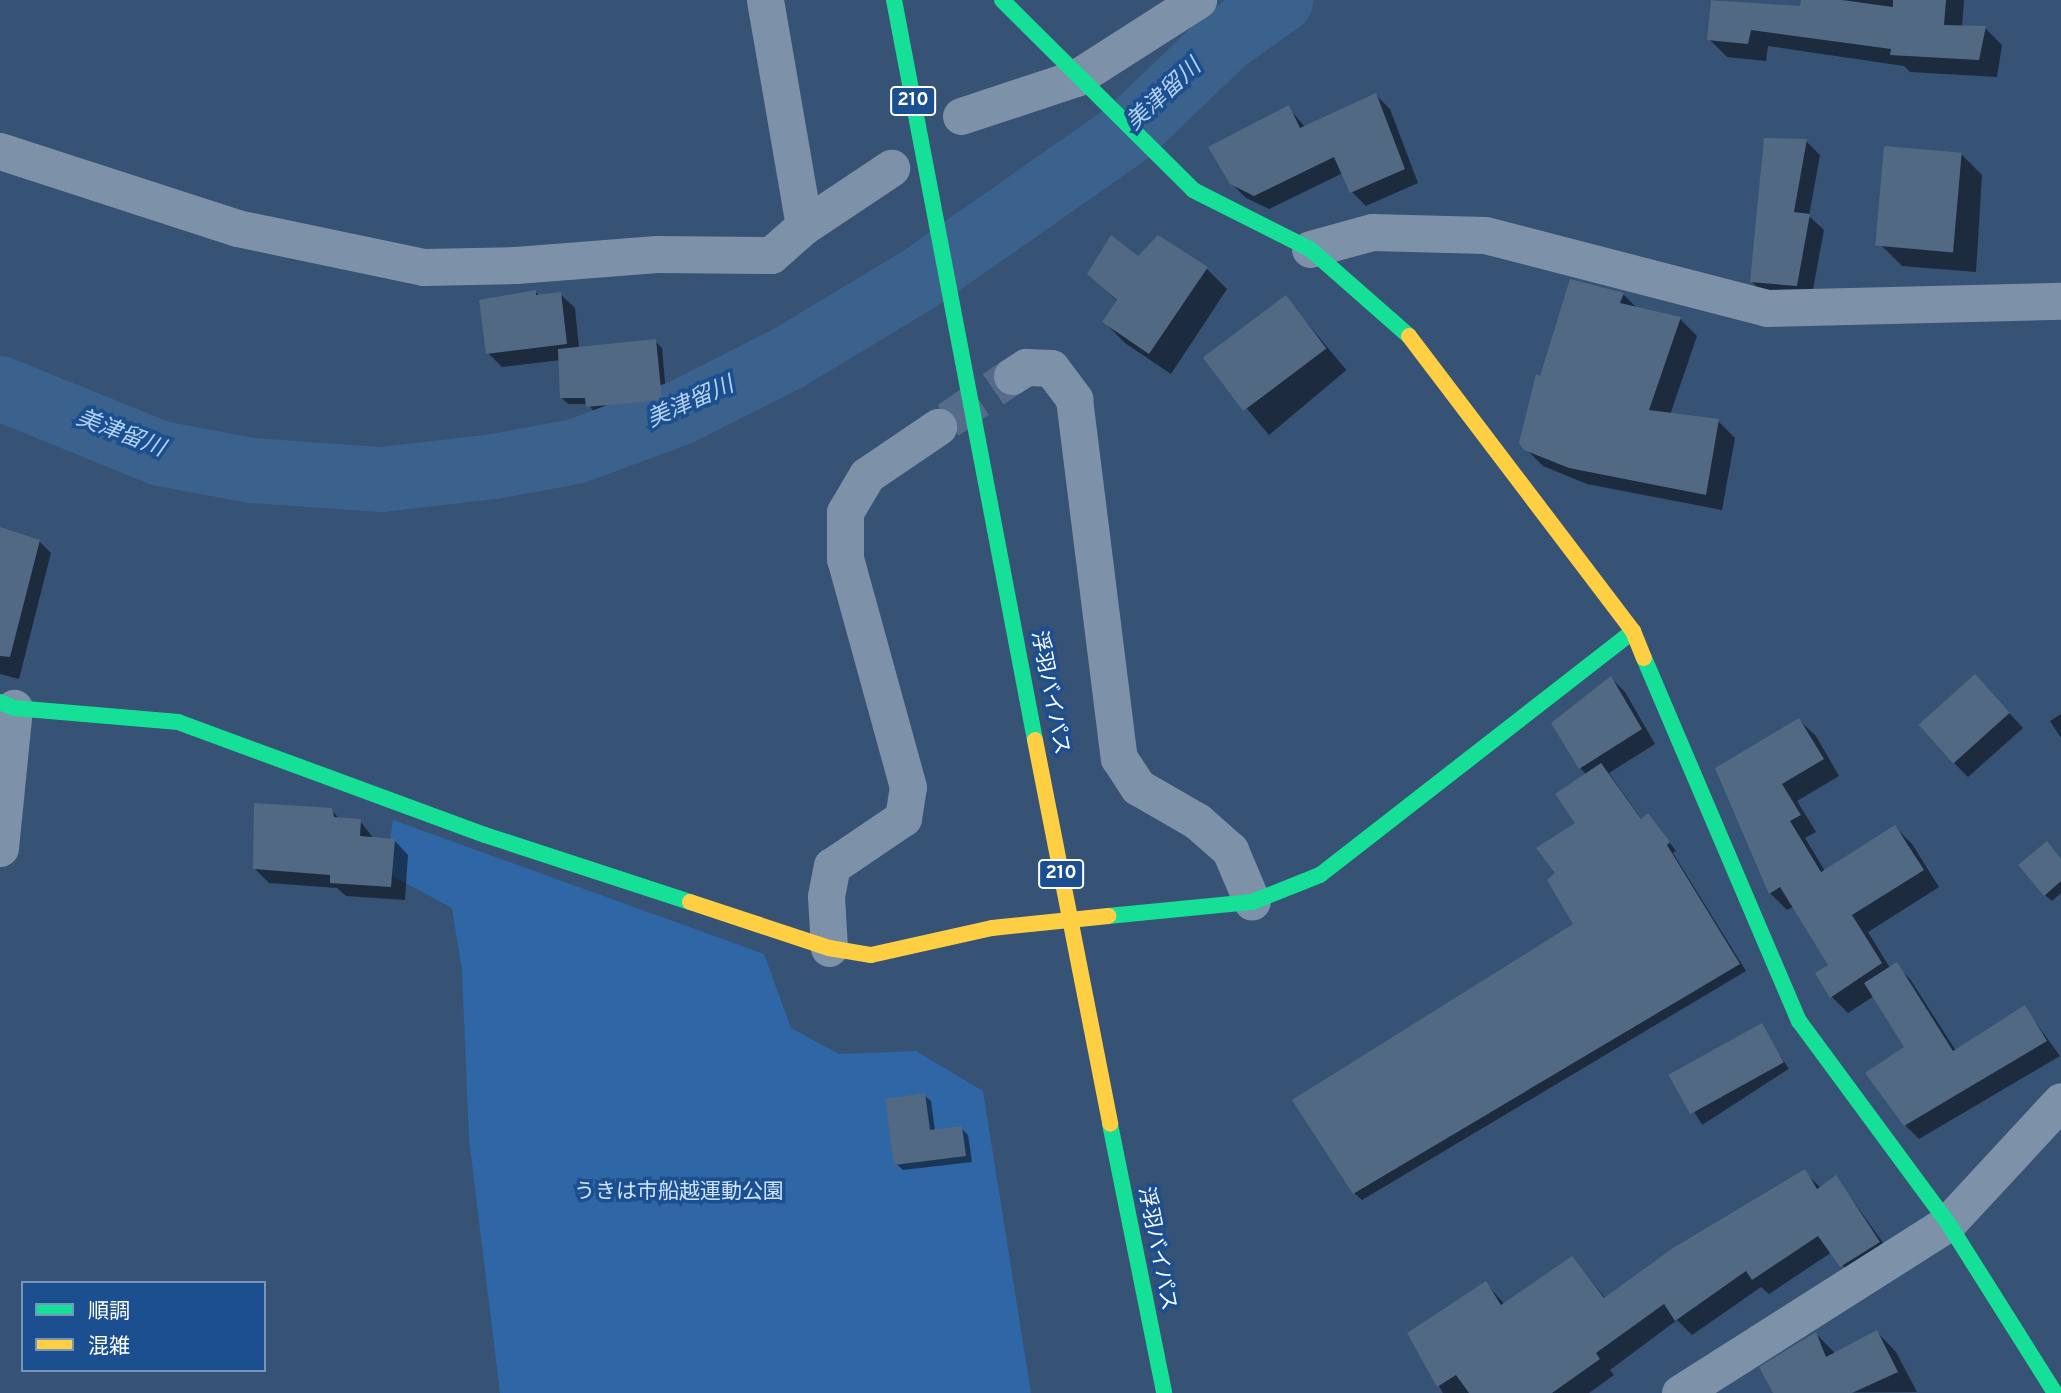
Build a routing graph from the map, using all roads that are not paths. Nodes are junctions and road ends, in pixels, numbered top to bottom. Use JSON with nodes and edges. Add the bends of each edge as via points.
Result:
{"nodes":[{"id":1,"x":765,"y":0,"type":"edge"},
{"id":2,"x":894,"y":0,"type":"edge"},
{"id":3,"x":1002,"y":0,"type":"edge"},
{"id":4,"x":1198,"y":0,"type":"edge"},
{"id":5,"x":1076,"y":78,"type":"junction"},
{"id":6,"x":961,"y":116,"type":"dead end"},
{"id":7,"x":0,"y":150,"type":"edge"},
{"id":8,"x":891,"y":168,"type":"dead end"},
{"id":9,"x":804,"y":226,"type":"junction"},
{"id":10,"x":1310,"y":249,"type":"junction"},
{"id":11,"x":2061,"y":301,"type":"edge"},
{"id":12,"x":1012,"y":376,"type":"tunnel mouth"},
{"id":13,"x":938,"y":427,"type":"tunnel mouth"},
{"id":14,"x":1633,"y":631,"type":"junction"},
{"id":15,"x":7,"y":705,"type":"edge"},
{"id":16,"x":0,"y":848,"type":"edge"},
{"id":17,"x":1252,"y":902,"type":"junction"},
{"id":18,"x":1069,"y":921,"type":"junction"},
{"id":19,"x":829,"y":948,"type":"junction"},
{"id":20,"x":2061,"y":1101,"type":"edge"},
{"id":21,"x":1948,"y":1223,"type":"junction"},
{"id":22,"x":1164,"y":1393,"type":"edge"},
{"id":23,"x":1680,"y":1393,"type":"edge"},
{"id":24,"x":2055,"y":1393,"type":"edge"}],
"edges":[{"from":1,"to":9,"type":"street"},
{"from":2,"to":18,"type":"main road","name":"浮羽バイパス","number":"210"},
{"from":3,"to":5,"type":"main road"},
{"from":4,"to":5,"type":"street"},
{"from":5,"to":6,"type":"street"},
{"from":5,"to":10,"type":"main road","via":[[1193,190]]},
{"from":7,"to":9,"type":"street","via":[[237,228],[424,267],[657,254],[771,255]]},
{"from":8,"to":9,"type":"street"},
{"from":10,"to":11,"type":"street","via":[[1371,232],[1485,235],[1767,308]]},
{"from":10,"to":14,"type":"main road","via":[[1416,342]]},
{"from":12,"to":17,"type":"street","via":[[1026,367],[1051,368],[1074,399],[1119,758],[1138,787],[1197,821],[1230,850]]},
{"from":13,"to":19,"type":"street","via":[[867,475],[845,512],[845,559],[908,787],[902,818],[832,866],[825,896]]},
{"from":14,"to":17,"type":"main road","via":[[1320,875]]},
{"from":14,"to":21,"type":"main road","via":[[1799,1021]]},
{"from":15,"to":16,"type":"street"},
{"from":15,"to":19,"type":"main road","via":[[178,722],[485,835]]},
{"from":17,"to":18,"type":"main road"},
{"from":18,"to":19,"type":"main road","via":[[992,928],[871,955]]},
{"from":18,"to":22,"type":"main road","name":"浮羽バイパス","number":"210"},
{"from":20,"to":21,"type":"street"},
{"from":21,"to":23,"type":"street"},
{"from":21,"to":24,"type":"main road"}]}
